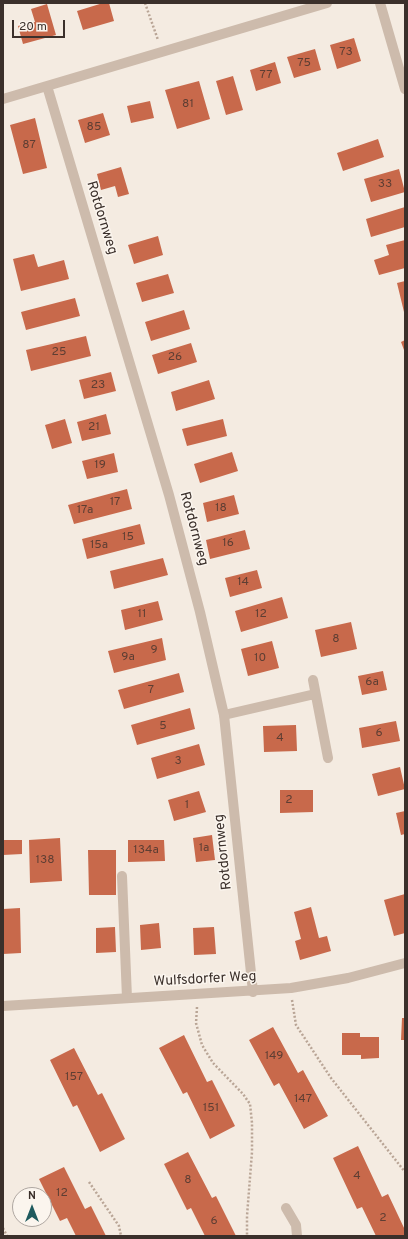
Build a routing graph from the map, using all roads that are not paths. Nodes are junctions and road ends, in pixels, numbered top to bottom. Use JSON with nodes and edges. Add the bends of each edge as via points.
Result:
{"nodes":[{"id":1,"x":327,"y":3,"type":"edge"},
{"id":2,"x":380,"y":3,"type":"edge"},
{"id":3,"x":47,"y":86,"type":"junction"},
{"id":4,"x":405,"y":89,"type":"edge"},
{"id":5,"x":3,"y":99,"type":"edge"},
{"id":6,"x":312,"y":680,"type":"dead end"},
{"id":7,"x":316,"y":694,"type":"junction"},
{"id":8,"x":224,"y":715,"type":"junction"},
{"id":9,"x":328,"y":758,"type":"dead end"},
{"id":10,"x":122,"y":876,"type":"dead end"},
{"id":11,"x":405,"y":963,"type":"edge"},
{"id":12,"x":253,"y":992,"type":"junction"},
{"id":13,"x":127,"y":998,"type":"junction"},
{"id":14,"x":3,"y":1006,"type":"edge"},
{"id":15,"x":286,"y":1208,"type":"dead end"},
{"id":16,"x":297,"y":1236,"type":"edge"}],
"edges":[{"from":1,"to":3,"type":"street"},
{"from":2,"to":4,"type":"street"},
{"from":3,"to":5,"type":"street"},
{"from":3,"to":8,"type":"street","name":"Rotdornweg","via":[[169,495]]},
{"from":6,"to":7,"type":"street"},
{"from":7,"to":8,"type":"street"},
{"from":7,"to":9,"type":"street"},
{"from":8,"to":12,"type":"street","name":"Rotdornweg"},
{"from":10,"to":13,"type":"street"},
{"from":11,"to":12,"type":"street","name":"Wulfsdorfer Weg","via":[[348,978]]},
{"from":12,"to":13,"type":"street","name":"Wulfsdorfer Weg"},
{"from":13,"to":14,"type":"street","name":"Wulfsdorfer Weg"},
{"from":15,"to":16,"type":"street","via":[[296,1225]]}]}
